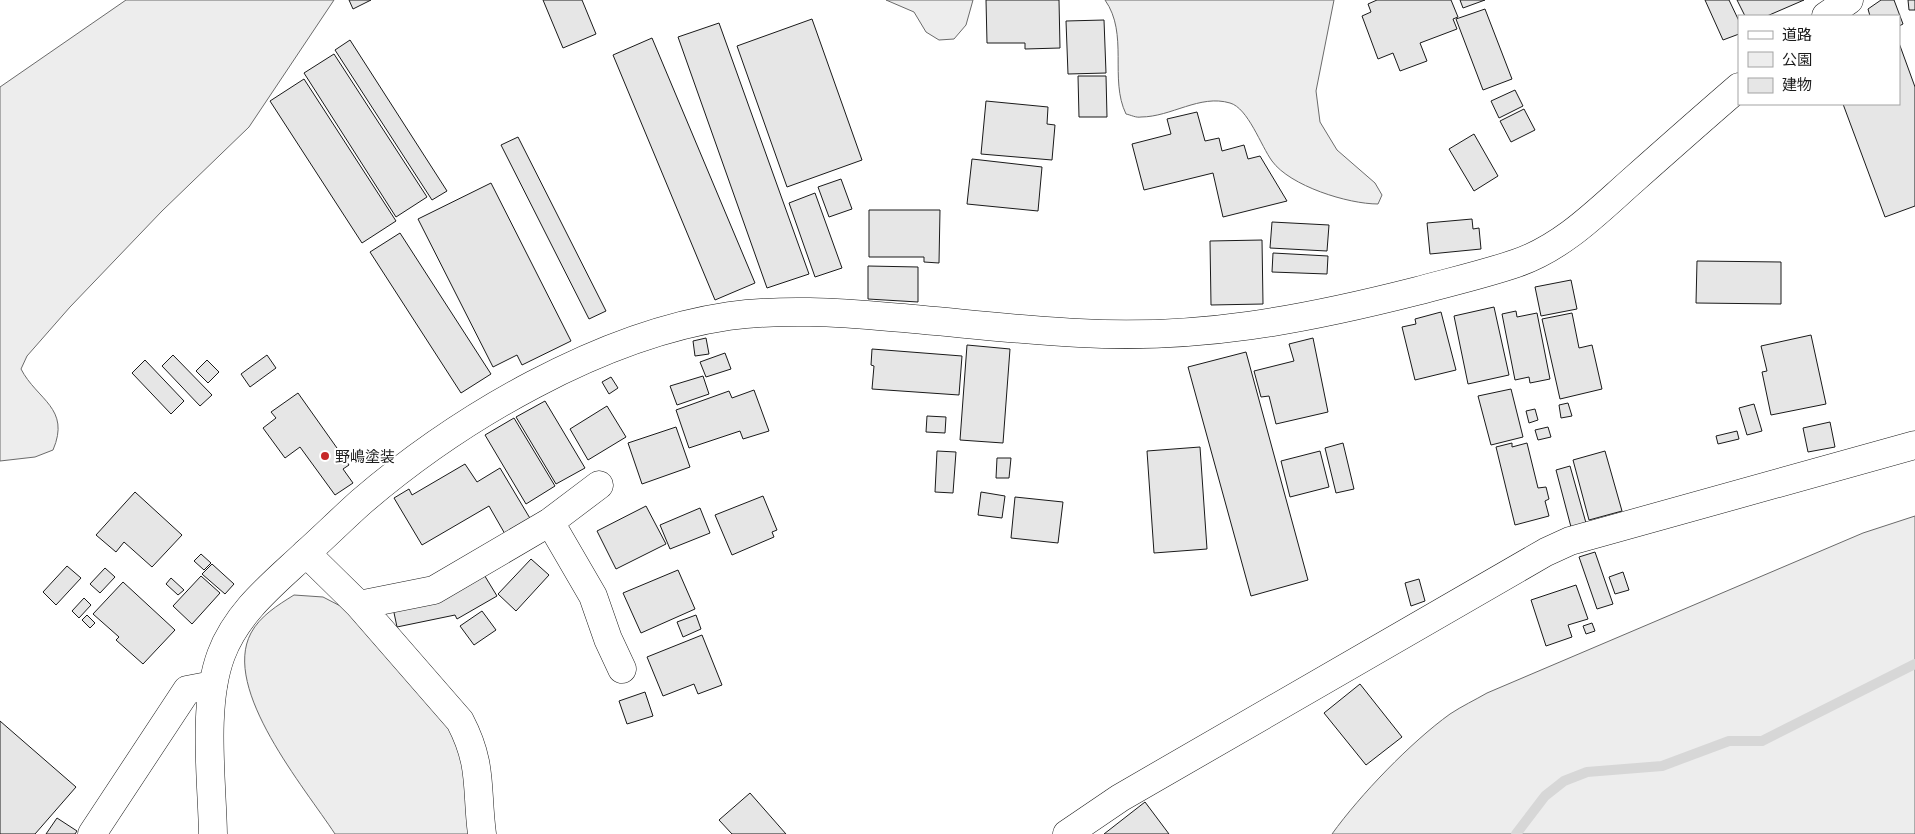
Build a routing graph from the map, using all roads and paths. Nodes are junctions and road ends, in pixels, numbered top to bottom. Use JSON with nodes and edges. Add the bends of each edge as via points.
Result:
{"nodes":[{"id":1,"x":1849,"y":0,"type":"edge"},
{"id":2,"x":1827,"y":15,"type":"edge"},
{"id":3,"x":1738,"y":88,"type":"edge"},
{"id":4,"x":1915,"y":446,"type":"edge"},
{"id":5,"x":600,"y":486,"type":"dead end"},
{"id":6,"x":550,"y":522,"type":"junction"},
{"id":7,"x":306,"y":553,"type":"junction"},
{"id":8,"x":359,"y":605,"type":"junction"},
{"id":9,"x":622,"y":669,"type":"dead end"},
{"id":10,"x":213,"y":685,"type":"junction"},
{"id":11,"x":92,"y":834,"type":"edge"},
{"id":12,"x":214,"y":834,"type":"edge"},
{"id":13,"x":482,"y":834,"type":"edge"},
{"id":14,"x":1067,"y":834,"type":"edge"}],
"edges":[{"from":1,"to":2,"type":"street"},
{"from":3,"to":7,"type":"street","via":[[1588,221],[1545,251],[1522,262],[1335,311],[1245,328],[1190,333],[1080,333],[840,313],[771,312],[692,323],[654,333],[616,346],[534,386],[444,439],[361,502]]},
{"from":4,"to":14,"type":"street","via":[[1570,541],[1128,794]]},
{"from":5,"to":6,"type":"street"},
{"from":6,"to":8,"type":"street","via":[[434,590]]},
{"from":6,"to":9,"type":"street","via":[[593,596]]},
{"from":7,"to":8,"type":"street"},
{"from":7,"to":10,"type":"street","via":[[258,598],[237,623],[222,652]]},
{"from":8,"to":13,"type":"street","via":[[460,721],[471,742],[477,766]]},
{"from":10,"to":11,"type":"street","via":[[187,690]]},
{"from":10,"to":12,"type":"street"}]}
